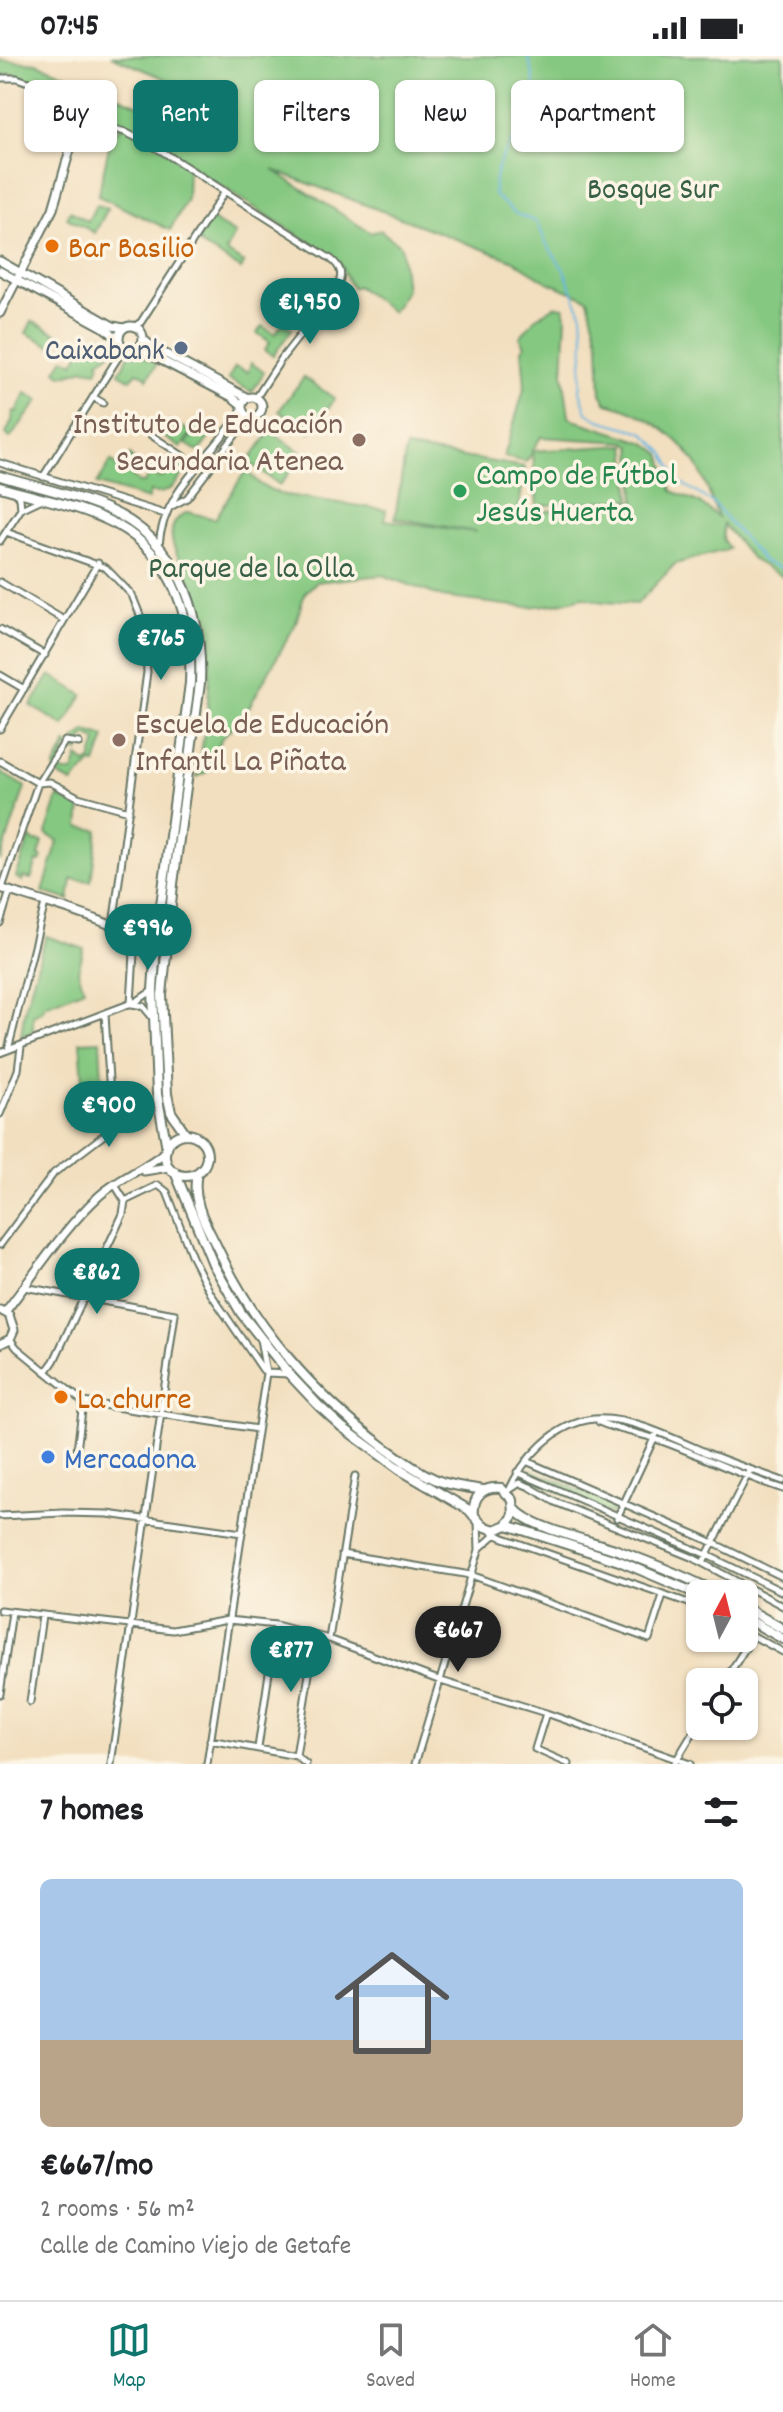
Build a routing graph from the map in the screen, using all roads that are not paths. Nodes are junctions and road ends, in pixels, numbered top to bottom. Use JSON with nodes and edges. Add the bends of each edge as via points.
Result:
{"nodes":[{"id":1,"x":0,"y":78,"type":"edge"},
{"id":2,"x":24,"y":81,"type":"edge"},
{"id":3,"x":117,"y":130,"type":"edge"},
{"id":4,"x":69,"y":152,"type":"edge"},
{"id":5,"x":225,"y":191,"type":"junction"},
{"id":6,"x":0,"y":261,"type":"edge"},
{"id":7,"x":0,"y":271,"type":"edge"},
{"id":8,"x":19,"y":276,"type":"junction"},
{"id":9,"x":0,"y":313,"type":"edge"},
{"id":10,"x":135,"y":326,"type":"junction"},
{"id":11,"x":124,"y":328,"type":"junction"},
{"id":12,"x":119,"y":339,"type":"junction"},
{"id":13,"x":143,"y":339,"type":"junction"},
{"id":14,"x":124,"y":348,"type":"junction"},
{"id":15,"x":138,"y":348,"type":"junction"},
{"id":16,"x":93,"y":397,"type":"junction"},
{"id":17,"x":103,"y":403,"type":"dead end"},
{"id":18,"x":247,"y":403,"type":"junction"},
{"id":19,"x":250,"y":416,"type":"junction"},
{"id":20,"x":151,"y":435,"type":"dead end"},
{"id":21,"x":0,"y":463,"type":"edge"},
{"id":22,"x":198,"y":466,"type":"junction"},
{"id":23,"x":0,"y":476,"type":"edge"},
{"id":24,"x":43,"y":477,"type":"junction"},
{"id":25,"x":0,"y":487,"type":"edge"},
{"id":26,"x":14,"y":491,"type":"junction"},
{"id":27,"x":41,"y":499,"type":"junction"},
{"id":28,"x":170,"y":507,"type":"junction"},
{"id":29,"x":21,"y":509,"type":"junction"},
{"id":30,"x":165,"y":514,"type":"junction"},
{"id":31,"x":6,"y":532,"type":"junction"},
{"id":32,"x":0,"y":541,"type":"edge"},
{"id":33,"x":159,"y":546,"type":"junction"},
{"id":34,"x":98,"y":563,"type":"junction"},
{"id":35,"x":0,"y":582,"type":"edge"},
{"id":36,"x":64,"y":621,"type":"junction"},
{"id":37,"x":0,"y":629,"type":"edge"},
{"id":38,"x":45,"y":655,"type":"junction"},
{"id":39,"x":0,"y":675,"type":"edge"},
{"id":40,"x":24,"y":689,"type":"junction"},
{"id":41,"x":0,"y":729,"type":"edge"},
{"id":42,"x":79,"y":743,"type":"dead end"},
{"id":43,"x":0,"y":761,"type":"edge"},
{"id":44,"x":38,"y":783,"type":"junction"},
{"id":45,"x":129,"y":811,"type":"junction"},
{"id":46,"x":4,"y":889,"type":"edge"},
{"id":47,"x":45,"y":903,"type":"junction"},
{"id":48,"x":159,"y":921,"type":"junction"},
{"id":49,"x":0,"y":923,"type":"edge"},
{"id":50,"x":113,"y":927,"type":"junction"},
{"id":51,"x":133,"y":936,"type":"junction"},
{"id":52,"x":156,"y":950,"type":"junction"},
{"id":53,"x":153,"y":990,"type":"junction"},
{"id":54,"x":131,"y":1004,"type":"junction"},
{"id":55,"x":105,"y":1014,"type":"junction"},
{"id":56,"x":153,"y":1018,"type":"junction"},
{"id":57,"x":21,"y":1047,"type":"junction"},
{"id":58,"x":8,"y":1050,"type":"junction"},
{"id":59,"x":0,"y":1053,"type":"edge"},
{"id":60,"x":0,"y":1114,"type":"edge"},
{"id":61,"x":186,"y":1134,"type":"junction"},
{"id":62,"x":166,"y":1150,"type":"junction"},
{"id":63,"x":172,"y":1170,"type":"junction"},
{"id":64,"x":134,"y":1173,"type":"junction"},
{"id":65,"x":197,"y":1173,"type":"junction"},
{"id":66,"x":115,"y":1185,"type":"junction"},
{"id":67,"x":125,"y":1201,"type":"junction"},
{"id":68,"x":0,"y":1245,"type":"edge"},
{"id":69,"x":24,"y":1287,"type":"junction"},
{"id":70,"x":85,"y":1298,"type":"junction"},
{"id":71,"x":2,"y":1311,"type":"edge"},
{"id":72,"x":10,"y":1339,"type":"junction"},
{"id":73,"x":260,"y":1339,"type":"junction"},
{"id":74,"x":0,"y":1344,"type":"edge"},
{"id":75,"x":46,"y":1372,"type":"junction"},
{"id":76,"x":266,"y":1373,"type":"junction"},
{"id":77,"x":289,"y":1374,"type":"junction"},
{"id":78,"x":83,"y":1402,"type":"junction"},
{"id":79,"x":162,"y":1416,"type":"junction"},
{"id":80,"x":594,"y":1419,"type":"junction"},
{"id":81,"x":257,"y":1429,"type":"junction"},
{"id":82,"x":657,"y":1432,"type":"junction"},
{"id":83,"x":654,"y":1439,"type":"junction"},
{"id":84,"x":76,"y":1459,"type":"dead end"},
{"id":85,"x":526,"y":1461,"type":"junction"},
{"id":86,"x":750,"y":1470,"type":"junction"},
{"id":87,"x":517,"y":1472,"type":"junction"},
{"id":88,"x":355,"y":1476,"type":"dead end"},
{"id":89,"x":746,"y":1477,"type":"junction"},
{"id":90,"x":783,"y":1481,"type":"edge"},
{"id":91,"x":783,"y":1489,"type":"edge"},
{"id":92,"x":484,"y":1490,"type":"junction"},
{"id":93,"x":508,"y":1493,"type":"junction"},
{"id":94,"x":624,"y":1503,"type":"junction"},
{"id":95,"x":515,"y":1509,"type":"junction"},
{"id":96,"x":0,"y":1516,"type":"edge"},
{"id":97,"x":618,"y":1517,"type":"junction"},
{"id":98,"x":147,"y":1519,"type":"junction"},
{"id":99,"x":476,"y":1519,"type":"junction"},
{"id":100,"x":614,"y":1525,"type":"junction"},
{"id":101,"x":499,"y":1531,"type":"junction"},
{"id":102,"x":242,"y":1533,"type":"junction"},
{"id":103,"x":713,"y":1543,"type":"junction"},
{"id":104,"x":479,"y":1550,"type":"junction"},
{"id":105,"x":342,"y":1554,"type":"junction"},
{"id":106,"x":707,"y":1555,"type":"junction"},
{"id":107,"x":703,"y":1563,"type":"junction"},
{"id":108,"x":471,"y":1575,"type":"junction"},
{"id":109,"x":783,"y":1577,"type":"edge"},
{"id":110,"x":690,"y":1580,"type":"edge"},
{"id":111,"x":686,"y":1589,"type":"edge"},
{"id":112,"x":783,"y":1592,"type":"edge"},
{"id":113,"x":663,"y":1595,"type":"junction"},
{"id":114,"x":686,"y":1602,"type":"edge"},
{"id":115,"x":783,"y":1606,"type":"edge"},
{"id":116,"x":0,"y":1610,"type":"edge"},
{"id":117,"x":12,"y":1612,"type":"junction"},
{"id":118,"x":758,"y":1615,"type":"edge"},
{"id":119,"x":42,"y":1616,"type":"junction"},
{"id":120,"x":228,"y":1620,"type":"junction"},
{"id":121,"x":276,"y":1625,"type":"junction"},
{"id":122,"x":758,"y":1625,"type":"edge"},
{"id":123,"x":132,"y":1627,"type":"junction"},
{"id":124,"x":783,"y":1629,"type":"edge"},
{"id":125,"x":315,"y":1636,"type":"junction"},
{"id":126,"x":329,"y":1639,"type":"junction"},
{"id":127,"x":758,"y":1639,"type":"edge"},
{"id":128,"x":783,"y":1639,"type":"edge"},
{"id":129,"x":783,"y":1652,"type":"edge"},
{"id":130,"x":441,"y":1681,"type":"junction"},
{"id":131,"x":0,"y":1694,"type":"edge"},
{"id":132,"x":30,"y":1702,"type":"dead end"},
{"id":133,"x":546,"y":1713,"type":"junction"},
{"id":134,"x":210,"y":1740,"type":"junction"},
{"id":135,"x":688,"y":1740,"type":"edge"},
{"id":136,"x":258,"y":1748,"type":"junction"},
{"id":137,"x":296,"y":1756,"type":"junction"},
{"id":138,"x":675,"y":1762,"type":"edge"},
{"id":139,"x":111,"y":1764,"type":"edge"},
{"id":140,"x":207,"y":1764,"type":"edge"},
{"id":141,"x":306,"y":1764,"type":"edge"},
{"id":142,"x":415,"y":1764,"type":"edge"},
{"id":143,"x":569,"y":1764,"type":"edge"},
{"id":144,"x":690,"y":1764,"type":"edge"}],
"edges":[{"from":1,"to":2,"type":"street"},
{"from":3,"to":5,"type":"street"},
{"from":4,"to":8,"type":"street","via":[[53,209]]},
{"from":5,"to":10,"type":"street"},
{"from":5,"to":18,"type":"street","via":[[341,270],[339,284]]},
{"from":6,"to":8,"type":"street"},
{"from":7,"to":8,"type":"street"},
{"from":8,"to":9,"type":"street"},
{"from":8,"to":11,"type":"street"},
{"from":8,"to":12,"type":"street"},
{"from":10,"to":11,"type":"street"},
{"from":10,"to":13,"type":"street"},
{"from":11,"to":12,"type":"street"},
{"from":12,"to":14,"type":"street"},
{"from":13,"to":15,"type":"street"},
{"from":13,"to":18,"type":"street"},
{"from":14,"to":15,"type":"street"},
{"from":14,"to":16,"type":"street"},
{"from":15,"to":18,"type":"street"},
{"from":16,"to":17,"type":"street"},
{"from":16,"to":24,"type":"street"},
{"from":18,"to":19,"type":"street"},
{"from":18,"to":19,"type":"street","via":[[261,409]]},
{"from":18,"to":22,"type":"street"},
{"from":19,"to":28,"type":"street","via":[[187,498]]},
{"from":20,"to":22,"type":"street"},
{"from":21,"to":24,"type":"street"},
{"from":22,"to":28,"type":"street"},
{"from":23,"to":33,"type":"main road","via":[[106,509],[136,525]]},
{"from":24,"to":30,"type":"street"},
{"from":25,"to":26,"type":"main road"},
{"from":26,"to":27,"type":"main road"},
{"from":26,"to":29,"type":"street"},
{"from":27,"to":29,"type":"street"},
{"from":27,"to":48,"type":"main road","via":[[101,518],[130,534],[165,570],[185,614],[190,683]]},
{"from":28,"to":30,"type":"street"},
{"from":29,"to":31,"type":"street"},
{"from":30,"to":33,"type":"street"},
{"from":31,"to":32,"type":"street"},
{"from":31,"to":34,"type":"street"},
{"from":33,"to":61,"type":"main road","via":[[191,603],[200,639],[199,695],[162,995],[167,1094],[171,1112]]},
{"from":34,"to":36,"type":"street"},
{"from":34,"to":45,"type":"street","via":[[132,595],[144,625],[147,681]]},
{"from":35,"to":36,"type":"street"},
{"from":36,"to":38,"type":"street"},
{"from":37,"to":38,"type":"street"},
{"from":38,"to":40,"type":"street"},
{"from":39,"to":40,"type":"street"},
{"from":40,"to":41,"type":"street"},
{"from":42,"to":44,"type":"street","via":[[65,741]]},
{"from":43,"to":44,"type":"street"},
{"from":44,"to":45,"type":"street","via":[[50,782],[78,797]]},
{"from":44,"to":46,"type":"street"},
{"from":45,"to":50,"type":"street"},
{"from":46,"to":47,"type":"street"},
{"from":46,"to":49,"type":"street"},
{"from":47,"to":50,"type":"street"},
{"from":47,"to":58,"type":"street"},
{"from":48,"to":51,"type":"street"},
{"from":48,"to":52,"type":"main road"},
{"from":50,"to":51,"type":"street"},
{"from":51,"to":52,"type":"street"},
{"from":51,"to":54,"type":"street"},
{"from":52,"to":53,"type":"main road"},
{"from":53,"to":54,"type":"street"},
{"from":53,"to":56,"type":"main road"},
{"from":54,"to":55,"type":"street"},
{"from":54,"to":56,"type":"street","via":[[143,1006]]},
{"from":55,"to":57,"type":"street"},
{"from":55,"to":68,"type":"street","via":[[112,1129],[54,1173]]},
{"from":56,"to":62,"type":"main road"},
{"from":57,"to":58,"type":"street"},
{"from":57,"to":60,"type":"street","via":[[18,1070]]},
{"from":58,"to":59,"type":"street"},
{"from":61,"to":62,"type":"main road","via":[[174,1138]]},
{"from":61,"to":65,"type":"main road","via":[[206,1149],[206,1163]]},
{"from":62,"to":63,"type":"main road"},
{"from":62,"to":64,"type":"street"},
{"from":63,"to":64,"type":"street"},
{"from":63,"to":65,"type":"main road","via":[[186,1176]]},
{"from":63,"to":73,"type":"main road","via":[[213,1264]]},
{"from":64,"to":66,"type":"street"},
{"from":65,"to":92,"type":"main road","via":[[196,1201],[226,1268],[296,1367],[348,1419],[408,1464],[439,1481]]},
{"from":66,"to":67,"type":"street"},
{"from":66,"to":69,"type":"street","via":[[86,1209]]},
{"from":67,"to":70,"type":"street"},
{"from":67,"to":76,"type":"street","via":[[158,1185],[167,1192],[211,1294]]},
{"from":69,"to":70,"type":"street"},
{"from":69,"to":71,"type":"street"},
{"from":70,"to":75,"type":"street"},
{"from":70,"to":79,"type":"street","via":[[175,1314]]},
{"from":71,"to":72,"type":"street","via":[[14,1324]]},
{"from":72,"to":74,"type":"street"},
{"from":72,"to":75,"type":"street"},
{"from":73,"to":76,"type":"street"},
{"from":73,"to":77,"type":"main road"},
{"from":75,"to":78,"type":"street"},
{"from":76,"to":77,"type":"street"},
{"from":76,"to":81,"type":"street"},
{"from":77,"to":99,"type":"main road","via":[[371,1450]]},
{"from":78,"to":79,"type":"street"},
{"from":78,"to":84,"type":"street"},
{"from":79,"to":81,"type":"street"},
{"from":79,"to":98,"type":"street"},
{"from":80,"to":82,"type":"street"},
{"from":80,"to":83,"type":"street"},
{"from":80,"to":85,"type":"street","via":[[554,1435]]},
{"from":81,"to":102,"type":"street"},
{"from":82,"to":83,"type":"street"},
{"from":82,"to":86,"type":"street"},
{"from":83,"to":89,"type":"street"},
{"from":83,"to":94,"type":"street"},
{"from":85,"to":87,"type":"street"},
{"from":85,"to":94,"type":"street"},
{"from":86,"to":89,"type":"street"},
{"from":86,"to":90,"type":"street"},
{"from":87,"to":93,"type":"street"},
{"from":87,"to":97,"type":"street"},
{"from":88,"to":105,"type":"street"},
{"from":89,"to":91,"type":"street"},
{"from":89,"to":103,"type":"street"},
{"from":92,"to":93,"type":"main road"},
{"from":92,"to":99,"type":"main road","via":[[473,1506]]},
{"from":93,"to":95,"type":"main road"},
{"from":93,"to":100,"type":"street","via":[[520,1483]]},
{"from":94,"to":97,"type":"street"},
{"from":94,"to":103,"type":"street"},
{"from":95,"to":101,"type":"main road"},
{"from":95,"to":110,"type":"main road","via":[[552,1529]]},
{"from":96,"to":98,"type":"street","via":[[63,1513]]},
{"from":97,"to":100,"type":"street"},
{"from":97,"to":106,"type":"street"},
{"from":98,"to":102,"type":"street"},
{"from":98,"to":123,"type":"street"},
{"from":99,"to":101,"type":"main road"},
{"from":99,"to":104,"type":"street"},
{"from":100,"to":107,"type":"street"},
{"from":101,"to":104,"type":"street"},
{"from":101,"to":111,"type":"main road","via":[[619,1561]]},
{"from":101,"to":113,"type":"street"},
{"from":102,"to":120,"type":"street"},
{"from":103,"to":106,"type":"street"},
{"from":103,"to":109,"type":"street"},
{"from":104,"to":108,"type":"street"},
{"from":105,"to":108,"type":"street"},
{"from":105,"to":126,"type":"street"},
{"from":106,"to":107,"type":"street"},
{"from":106,"to":112,"type":"street"},
{"from":107,"to":115,"type":"street"},
{"from":108,"to":113,"type":"street","via":[[649,1639]]},
{"from":108,"to":130,"type":"street"},
{"from":113,"to":114,"type":"street"},
{"from":116,"to":117,"type":"street"},
{"from":117,"to":119,"type":"street"},
{"from":117,"to":131,"type":"street"},
{"from":118,"to":124,"type":"main road"},
{"from":119,"to":123,"type":"street"},
{"from":119,"to":132,"type":"street"},
{"from":120,"to":121,"type":"street"},
{"from":120,"to":123,"type":"street","via":[[173,1630]]},
{"from":120,"to":134,"type":"street"},
{"from":121,"to":125,"type":"street"},
{"from":121,"to":136,"type":"street"},
{"from":122,"to":128,"type":"main road"},
{"from":123,"to":139,"type":"street"},
{"from":125,"to":126,"type":"street"},
{"from":125,"to":137,"type":"street"},
{"from":126,"to":130,"type":"street"},
{"from":127,"to":129,"type":"street"},
{"from":130,"to":133,"type":"street"},
{"from":130,"to":142,"type":"street"},
{"from":133,"to":138,"type":"street"},
{"from":133,"to":143,"type":"street","via":[[535,1749]]},
{"from":134,"to":136,"type":"street"},
{"from":134,"to":140,"type":"street"},
{"from":135,"to":138,"type":"street"},
{"from":136,"to":137,"type":"street"},
{"from":137,"to":141,"type":"street"},
{"from":138,"to":144,"type":"street"}]}
